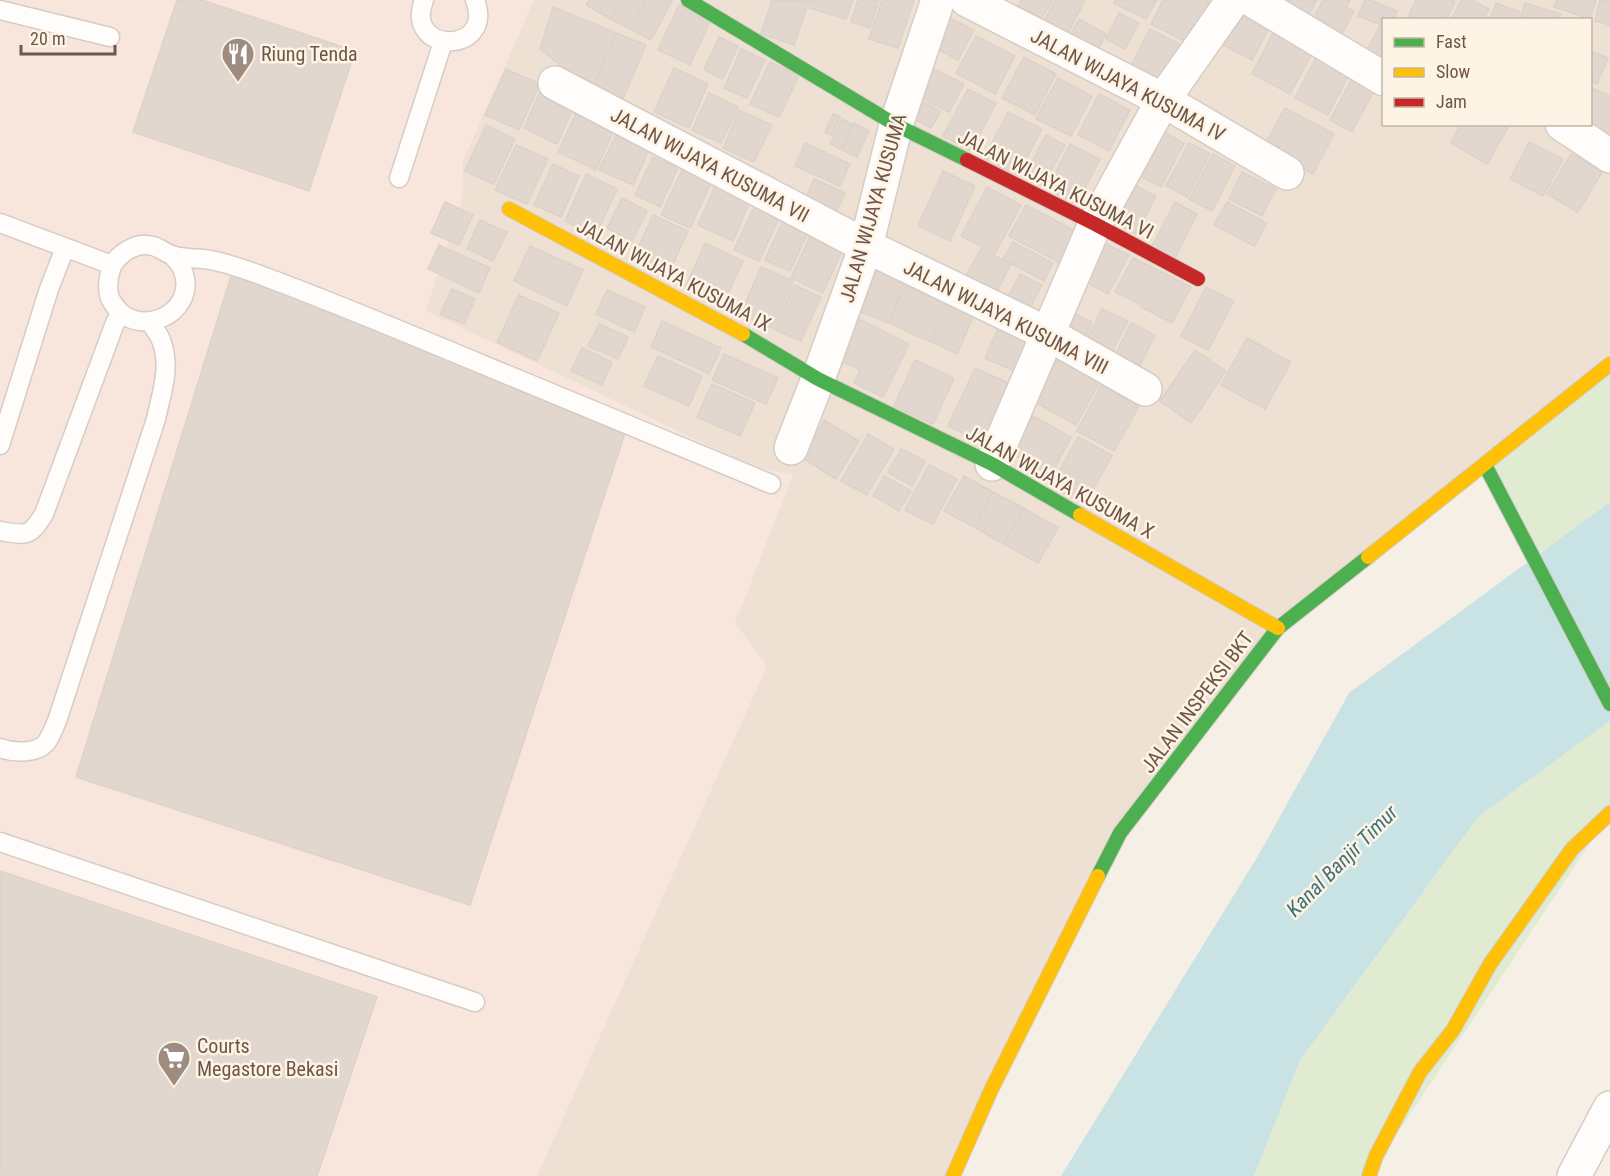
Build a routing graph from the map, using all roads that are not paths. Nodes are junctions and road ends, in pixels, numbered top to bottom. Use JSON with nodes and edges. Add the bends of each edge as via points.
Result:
{"nodes":[{"id":1,"x":424,"y":0,"type":"edge"},
{"id":2,"x":475,"y":0,"type":"edge"},
{"id":3,"x":688,"y":0,"type":"edge"},
{"id":4,"x":938,"y":0,"type":"edge"},
{"id":5,"x":967,"y":0,"type":"edge"},
{"id":6,"x":1233,"y":0,"type":"edge"},
{"id":7,"x":1252,"y":0,"type":"edge"},
{"id":8,"x":0,"y":10,"type":"edge"},
{"id":9,"x":110,"y":37,"type":"dead end"},
{"id":10,"x":443,"y":42,"type":"junction"},
{"id":11,"x":1382,"y":78,"type":"edge"},
{"id":12,"x":555,"y":83,"type":"dead end"},
{"id":13,"x":1163,"y":100,"type":"junction"},
{"id":14,"x":896,"y":125,"type":"junction"},
{"id":15,"x":1565,"y":126,"type":"edge"},
{"id":16,"x":1610,"y":156,"type":"edge"},
{"id":17,"x":1287,"y":173,"type":"dead end"},
{"id":18,"x":399,"y":178,"type":"dead end"},
{"id":19,"x":509,"y":209,"type":"dead end"},
{"id":20,"x":0,"y":223,"type":"edge"},
{"id":21,"x":1095,"y":224,"type":"junction"},
{"id":22,"x":866,"y":246,"type":"junction"},
{"id":23,"x":65,"y":248,"type":"junction"},
{"id":24,"x":173,"y":256,"type":"junction"},
{"id":25,"x":112,"y":265,"type":"junction"},
{"id":26,"x":1198,"y":279,"type":"dead end"},
{"id":27,"x":121,"y":313,"type":"junction"},
{"id":28,"x":150,"y":322,"type":"junction"},
{"id":29,"x":1048,"y":334,"type":"junction"},
{"id":30,"x":1610,"y":364,"type":"edge"},
{"id":31,"x":818,"y":379,"type":"junction"},
{"id":32,"x":1145,"y":389,"type":"dead end"},
{"id":33,"x":0,"y":445,"type":"edge"},
{"id":34,"x":791,"y":448,"type":"dead end"},
{"id":35,"x":992,"y":464,"type":"junction"},
{"id":36,"x":1485,"y":465,"type":"junction"},
{"id":37,"x":771,"y":484,"type":"dead end"},
{"id":38,"x":0,"y":531,"type":"edge"},
{"id":39,"x":1278,"y":628,"type":"junction"},
{"id":40,"x":1610,"y":704,"type":"edge"},
{"id":41,"x":0,"y":748,"type":"edge"},
{"id":42,"x":1610,"y":813,"type":"edge"},
{"id":43,"x":0,"y":842,"type":"edge"},
{"id":44,"x":475,"y":1002,"type":"dead end"},
{"id":45,"x":1610,"y":1108,"type":"edge"},
{"id":46,"x":953,"y":1176,"type":"edge"},
{"id":47,"x":1368,"y":1176,"type":"edge"},
{"id":48,"x":1574,"y":1176,"type":"edge"}],
"edges":[{"from":1,"to":10,"type":"lane","via":[[421,19],[425,30]]},
{"from":2,"to":10,"type":"lane","via":[[478,20],[473,30],[465,38]]},
{"from":3,"to":14,"type":"street","name":"JALAN WIJAYA KUSUMA VI"},
{"from":4,"to":14,"type":"street","name":"JALAN WIJAYA KUSUMA"},
{"from":5,"to":13,"type":"street","name":"JALAN WIJAYA KUSUMA IV"},
{"from":6,"to":13,"type":"street"},
{"from":7,"to":11,"type":"street"},
{"from":8,"to":9,"type":"lane"},
{"from":10,"to":18,"type":"lane"},
{"from":12,"to":22,"type":"street","name":"JALAN WIJAYA KUSUMA VII"},
{"from":13,"to":17,"type":"street","name":"JALAN WIJAYA KUSUMA IV"},
{"from":13,"to":21,"type":"street"},
{"from":14,"to":21,"type":"street","name":"JALAN WIJAYA KUSUMA VI"},
{"from":14,"to":22,"type":"street","name":"JALAN WIJAYA KUSUMA"},
{"from":15,"to":16,"type":"street"},
{"from":19,"to":31,"type":"street","name":"JALAN WIJAYA KUSUMA IX"},
{"from":20,"to":23,"type":"lane"},
{"from":21,"to":26,"type":"street","name":"JALAN WIJAYA KUSUMA VI"},
{"from":21,"to":29,"type":"street"},
{"from":22,"to":29,"type":"street","name":"JALAN WIJAYA KUSUMA VIII"},
{"from":22,"to":31,"type":"street","name":"JALAN WIJAYA KUSUMA"},
{"from":23,"to":25,"type":"lane"},
{"from":23,"to":33,"type":"lane"},
{"from":24,"to":25,"type":"lane","via":[[158,247],[140,245],[124,252]]},
{"from":24,"to":28,"type":"lane","via":[[183,270],[185,288],[180,304],[167,316]]},
{"from":24,"to":37,"type":"lane","via":[[212,260],[332,302]]},
{"from":25,"to":27,"type":"lane","via":[[107,281],[110,298]]},
{"from":27,"to":28,"type":"lane","via":[[135,321]]},
{"from":27,"to":38,"type":"lane","via":[[44,514],[35,528],[24,534]]},
{"from":28,"to":41,"type":"lane","via":[[166,357],[156,419],[57,721],[46,744],[28,752]]},
{"from":29,"to":32,"type":"street","name":"JALAN WIJAYA KUSUMA VIII"},
{"from":29,"to":35,"type":"street"},
{"from":30,"to":36,"type":"street","name":"JALAN INSPEKSI BKT"},
{"from":31,"to":34,"type":"street","name":"JALAN WIJAYA KUSUMA"},
{"from":31,"to":35,"type":"street","name":"JALAN WIJAYA KUSUMA X"},
{"from":35,"to":39,"type":"street","name":"JALAN WIJAYA KUSUMA X"},
{"from":36,"to":39,"type":"street","name":"JALAN INSPEKSI BKT"},
{"from":36,"to":40,"type":"street"},
{"from":39,"to":46,"type":"street","name":"JALAN INSPEKSI BKT","via":[[1120,834],[991,1090]]},
{"from":42,"to":47,"type":"street","via":[[1572,849],[1490,964],[1453,1030],[1420,1072]]},
{"from":43,"to":44,"type":"lane"},
{"from":45,"to":48,"type":"street"}]}
